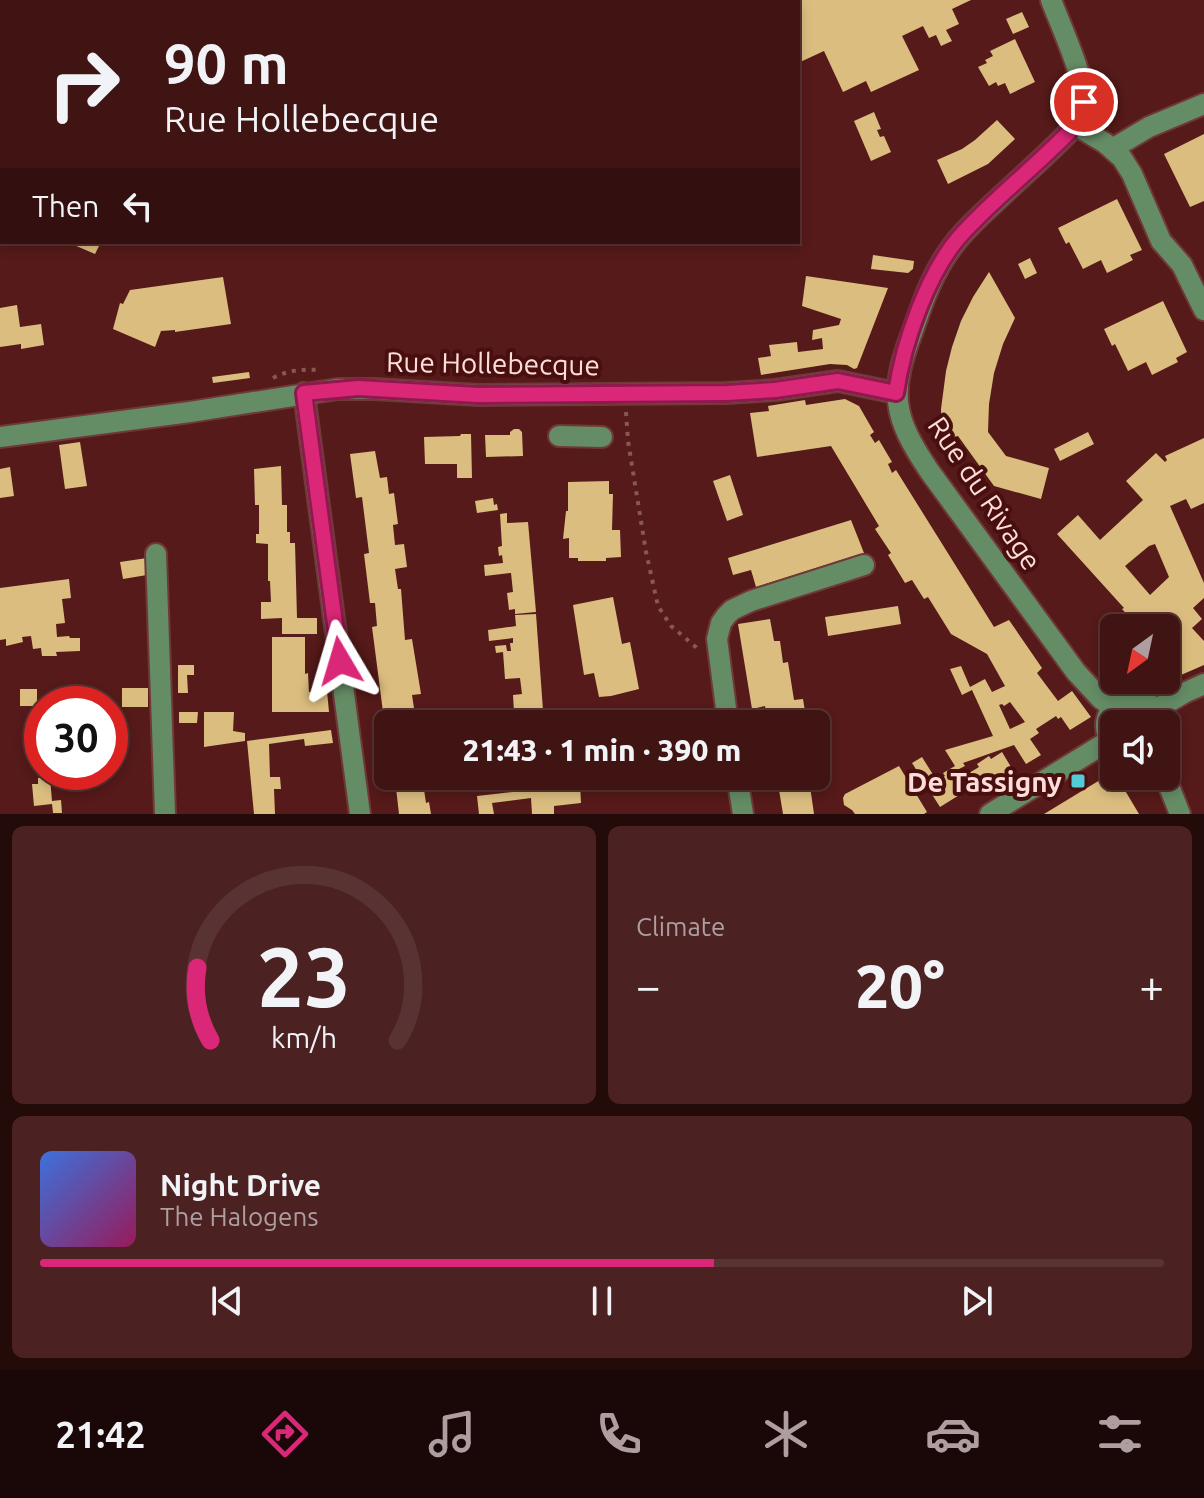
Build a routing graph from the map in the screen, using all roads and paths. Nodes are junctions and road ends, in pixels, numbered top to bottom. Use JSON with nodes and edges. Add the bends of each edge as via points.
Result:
{"nodes":[{"id":1,"x":1051,"y":0,"type":"edge"},
{"id":2,"x":1204,"y":104,"type":"edge"},
{"id":3,"x":1075,"y":125,"type":"junction"},
{"id":4,"x":1112,"y":149,"type":"junction"},
{"id":5,"x":1204,"y":310,"type":"edge"},
{"id":6,"x":304,"y":393,"type":"junction"},
{"id":7,"x":896,"y":393,"type":"junction"},
{"id":8,"x":625,"y":394,"type":"junction"},
{"id":9,"x":559,"y":436,"type":"dead end"},
{"id":10,"x":0,"y":437,"type":"edge"},
{"id":11,"x":602,"y":437,"type":"dead end"},
{"id":12,"x":156,"y":554,"type":"dead end"},
{"id":13,"x":864,"y":565,"type":"dead end"},
{"id":14,"x":719,"y":661,"type":"junction"},
{"id":15,"x":1204,"y":684,"type":"edge"},
{"id":16,"x":1113,"y":708,"type":"joint"},
{"id":17,"x":726,"y":710,"type":"edge"},
{"id":18,"x":1152,"y":710,"type":"edge"},
{"id":19,"x":1166,"y":710,"type":"edge"},
{"id":20,"x":1100,"y":750,"type":"edge"},
{"id":21,"x":739,"y":790,"type":"edge"},
{"id":22,"x":1171,"y":790,"type":"edge"},
{"id":23,"x":165,"y":814,"type":"edge"},
{"id":24,"x":360,"y":814,"type":"edge"},
{"id":25,"x":743,"y":814,"type":"edge"},
{"id":26,"x":990,"y":814,"type":"edge"},
{"id":27,"x":1180,"y":814,"type":"edge"}],
"edges":[{"from":1,"to":3,"type":"street","name":"Rue du Rivage","via":[[1080,78],[1084,102]]},
{"from":2,"to":4,"type":"street"},
{"from":3,"to":4,"type":"street"},
{"from":3,"to":7,"type":"street","name":"Rue du Rivage","via":[[951,248],[911,334]]},
{"from":4,"to":5,"type":"street","via":[[1132,174],[1161,241],[1182,265]]},
{"from":6,"to":8,"type":"street","name":"Rue Hollebecque","via":[[358,388],[478,395]]},
{"from":6,"to":10,"type":"street","name":"Rue Hollebecque"},
{"from":6,"to":24,"type":"street"},
{"from":7,"to":8,"type":"street","name":"Rue Hollebecque","via":[[838,381],[758,392]]},
{"from":7,"to":16,"type":"street","name":"Rue du Rivage","via":[[901,418],[930,472],[1076,672]]},
{"from":8,"to":14,"type":"path","via":[[628,441],[658,606],[682,637]]},
{"from":9,"to":11,"type":"street"},
{"from":12,"to":23,"type":"street"},
{"from":13,"to":14,"type":"street","via":[[732,610],[721,623]]},
{"from":14,"to":17,"type":"street"},
{"from":15,"to":19,"type":"street"},
{"from":16,"to":18,"type":"street","via":[[1133,699]]},
{"from":20,"to":26,"type":"street"},
{"from":21,"to":25,"type":"street"},
{"from":22,"to":27,"type":"street"}]}
